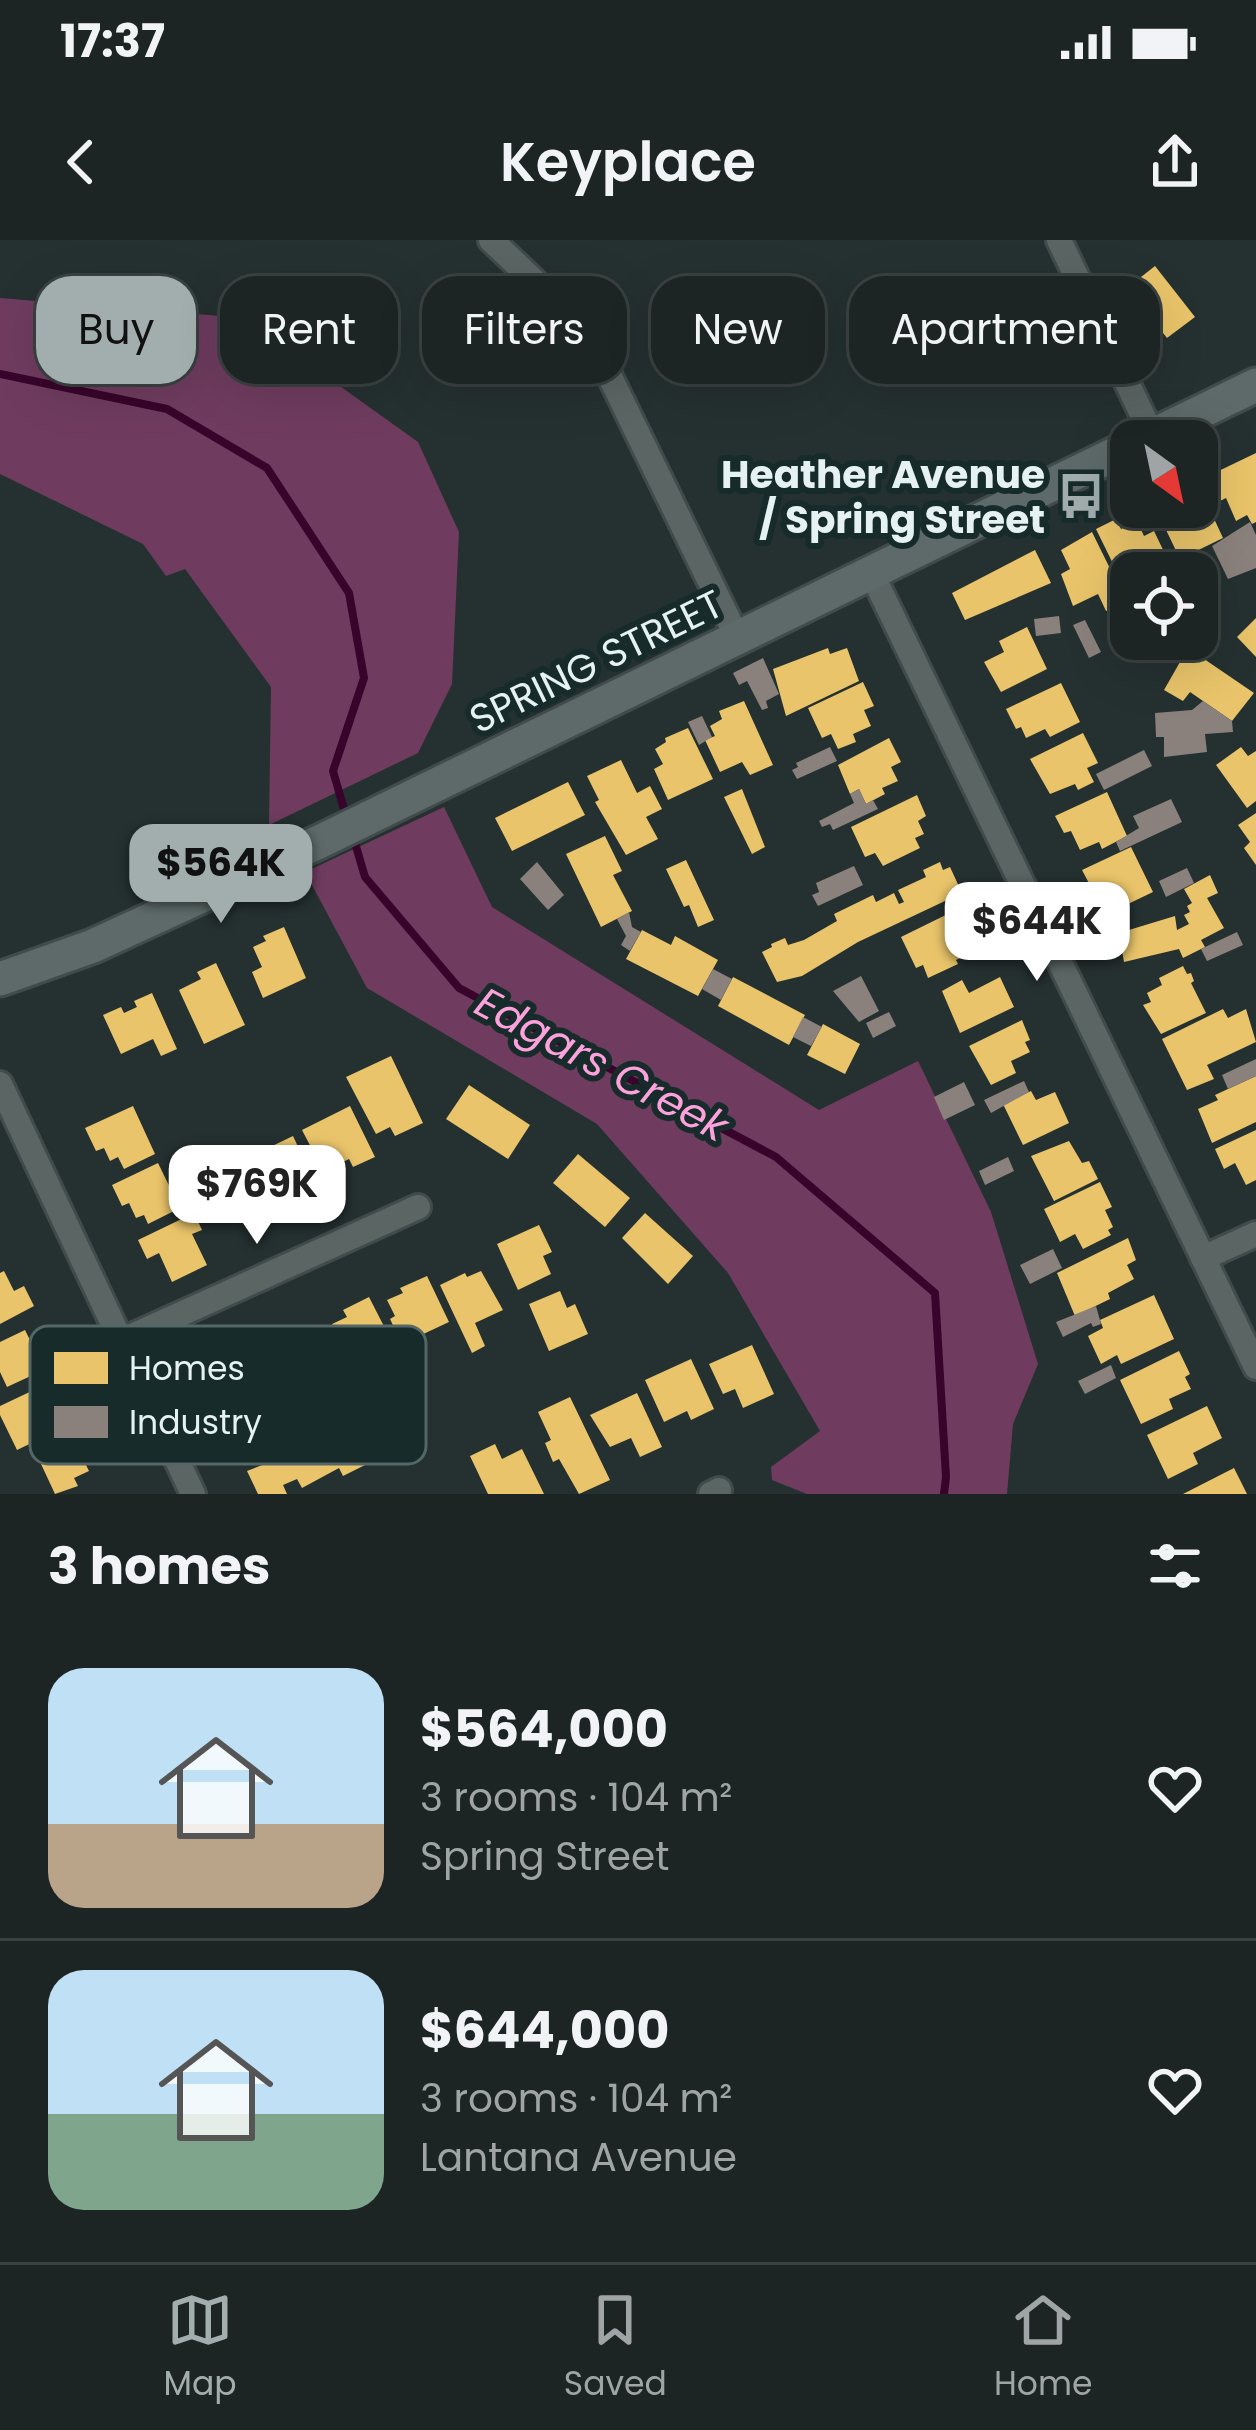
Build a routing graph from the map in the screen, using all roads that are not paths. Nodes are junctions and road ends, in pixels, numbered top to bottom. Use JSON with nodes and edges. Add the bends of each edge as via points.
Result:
{"nodes":[{"id":1,"x":491,"y":240,"type":"edge"},
{"id":2,"x":1059,"y":240,"type":"edge"},
{"id":3,"x":1256,"y":385,"type":"edge"},
{"id":4,"x":1132,"y":420,"type":"edge"},
{"id":5,"x":1184,"y":420,"type":"edge"},
{"id":6,"x":1110,"y":456,"type":"edge"},
{"id":7,"x":872,"y":574,"type":"junction"},
{"id":8,"x":738,"y":639,"type":"junction"},
{"id":9,"x":93,"y":946,"type":"junction"},
{"id":10,"x":0,"y":979,"type":"edge"},
{"id":11,"x":0,"y":1004,"type":"edge"},
{"id":12,"x":0,"y":1084,"type":"edge"},
{"id":13,"x":418,"y":1208,"type":"dead end"},
{"id":14,"x":1256,"y":1234,"type":"edge"},
{"id":15,"x":1203,"y":1258,"type":"junction"},
{"id":16,"x":114,"y":1326,"type":"edge"},
{"id":17,"x":154,"y":1326,"type":"edge"},
{"id":18,"x":1256,"y":1367,"type":"edge"},
{"id":19,"x":179,"y":1464,"type":"edge"},
{"id":20,"x":193,"y":1494,"type":"edge"}],
"edges":[{"from":1,"to":8,"type":"street","via":[[593,342]]},
{"from":2,"to":4,"type":"street"},
{"from":3,"to":5,"type":"street","name":"SPRING STREET"},
{"from":6,"to":7,"type":"street","name":"SPRING STREET"},
{"from":7,"to":8,"type":"street","name":"SPRING STREET"},
{"from":7,"to":15,"type":"street"},
{"from":8,"to":9,"type":"street","name":"SPRING STREET"},
{"from":9,"to":10,"type":"street","name":"SPRING STREET"},
{"from":9,"to":11,"type":"street","name":"SPRING STREET"},
{"from":12,"to":16,"type":"street"},
{"from":13,"to":17,"type":"street"},
{"from":14,"to":15,"type":"street"},
{"from":15,"to":18,"type":"street"},
{"from":19,"to":20,"type":"street"}]}
